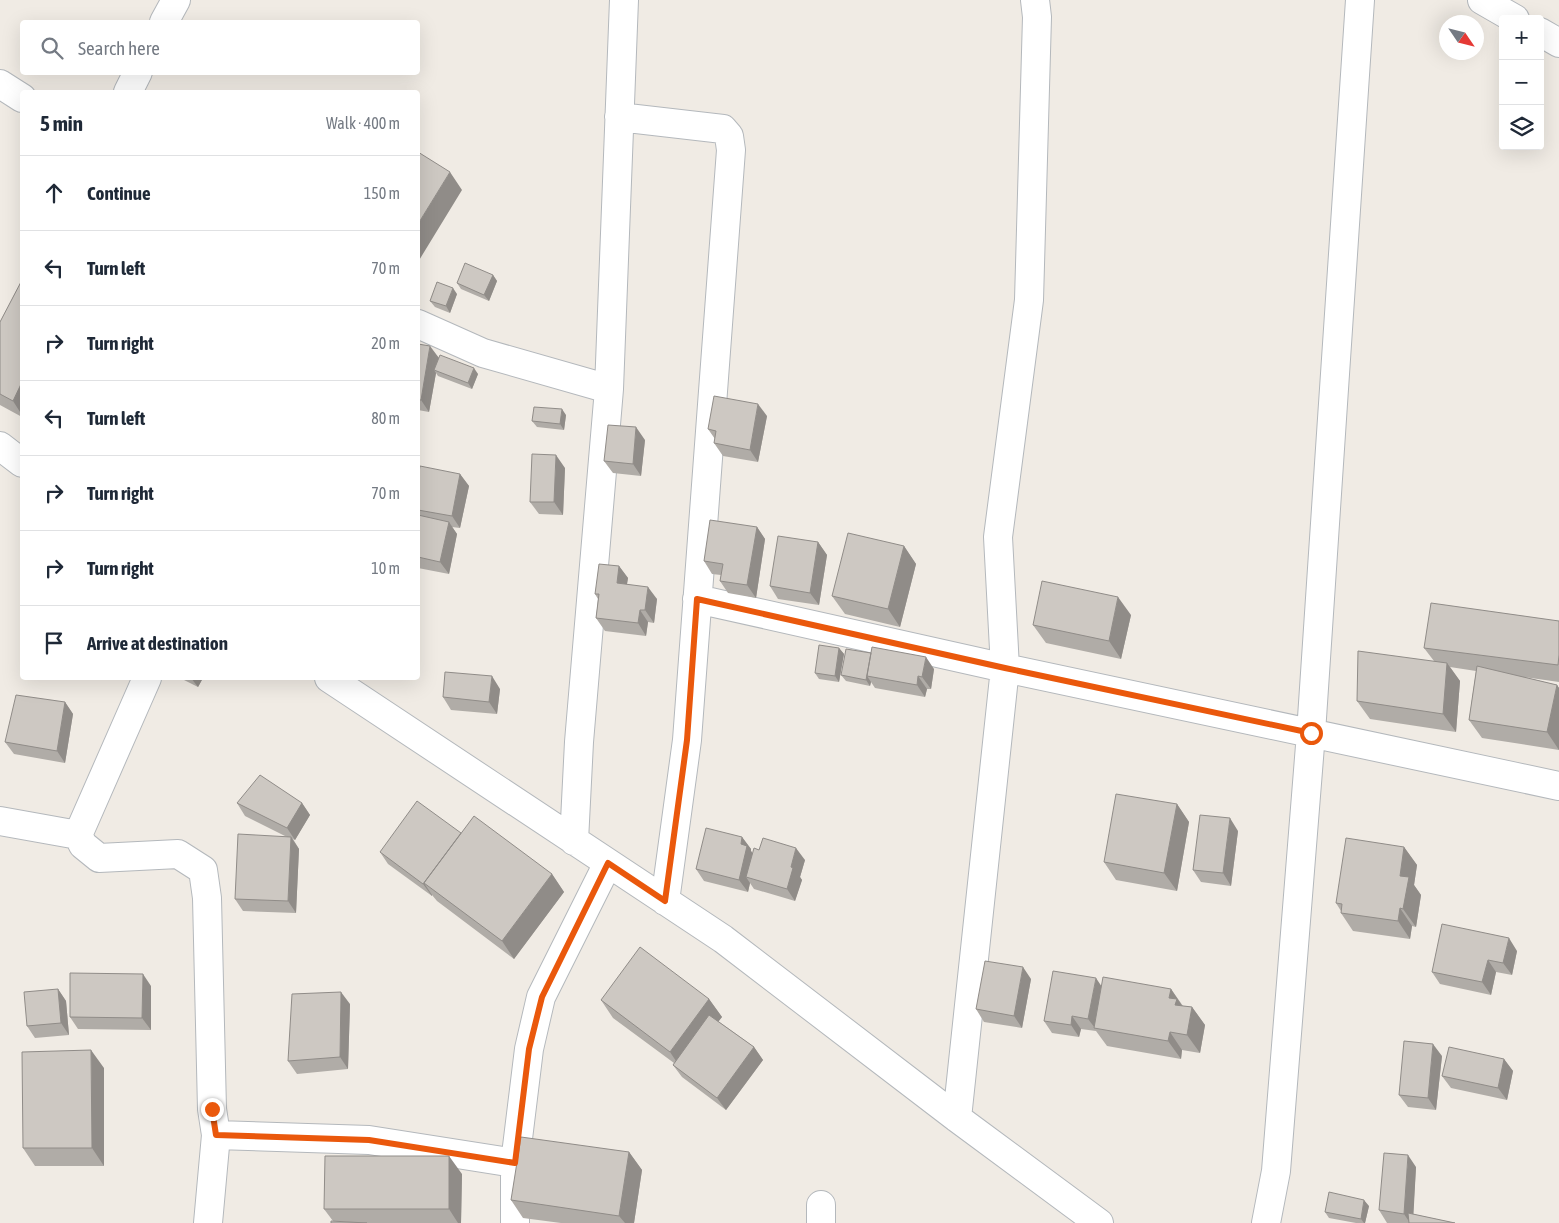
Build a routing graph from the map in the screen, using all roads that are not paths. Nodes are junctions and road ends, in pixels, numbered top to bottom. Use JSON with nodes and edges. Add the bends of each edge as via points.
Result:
{"nodes":[{"id":1,"x":176,"y":0,"type":"edge"},
{"id":2,"x":624,"y":0,"type":"edge"},
{"id":3,"x":1035,"y":0,"type":"edge"},
{"id":4,"x":1360,"y":0,"type":"edge"},
{"id":5,"x":1482,"y":0,"type":"edge"},
{"id":6,"x":1509,"y":15,"type":"edge"},
{"id":7,"x":165,"y":20,"type":"edge"},
{"id":8,"x":1544,"y":34,"type":"edge"},
{"id":9,"x":1559,"y":43,"type":"edge"},
{"id":10,"x":136,"y":75,"type":"edge"},
{"id":11,"x":0,"y":84,"type":"edge"},
{"id":12,"x":129,"y":90,"type":"edge"},
{"id":13,"x":20,"y":97,"type":"edge"},
{"id":14,"x":619,"y":117,"type":"junction"},
{"id":15,"x":420,"y":325,"type":"edge"},
{"id":16,"x":609,"y":389,"type":"junction"},
{"id":17,"x":0,"y":446,"type":"edge"},
{"id":18,"x":20,"y":461,"type":"edge"},
{"id":19,"x":697,"y":599,"type":"junction"},
{"id":20,"x":1005,"y":668,"type":"junction"},
{"id":21,"x":146,"y":680,"type":"edge"},
{"id":22,"x":332,"y":680,"type":"edge"},
{"id":23,"x":1311,"y":733,"type":"junction"},
{"id":24,"x":1559,"y":786,"type":"edge"},
{"id":25,"x":0,"y":821,"type":"edge"},
{"id":26,"x":78,"y":835,"type":"junction"},
{"id":27,"x":574,"y":841,"type":"junction"},
{"id":28,"x":608,"y":863,"type":"junction"},
{"id":29,"x":665,"y":901,"type":"junction"},
{"id":30,"x":957,"y":1118,"type":"junction"},
{"id":31,"x":216,"y":1135,"type":"junction"},
{"id":32,"x":515,"y":1163,"type":"junction"},
{"id":33,"x":208,"y":1223,"type":"edge"},
{"id":34,"x":515,"y":1223,"type":"edge"},
{"id":35,"x":1099,"y":1223,"type":"edge"},
{"id":36,"x":1266,"y":1223,"type":"edge"}],
"edges":[{"from":1,"to":7,"type":"street"},
{"from":2,"to":14,"type":"street"},
{"from":3,"to":20,"type":"street","via":[[1029,300],[998,538]]},
{"from":4,"to":23,"type":"street"},
{"from":5,"to":6,"type":"street"},
{"from":8,"to":9,"type":"street"},
{"from":10,"to":12,"type":"street"},
{"from":11,"to":13,"type":"street"},
{"from":14,"to":16,"type":"street"},
{"from":14,"to":19,"type":"street","via":[[722,130],[729,136],[731,150]]},
{"from":15,"to":16,"type":"street","via":[[484,353]]},
{"from":16,"to":27,"type":"street","via":[[579,742]]},
{"from":17,"to":18,"type":"street"},
{"from":19,"to":20,"type":"street"},
{"from":19,"to":29,"type":"street","via":[[687,740]]},
{"from":20,"to":23,"type":"street"},
{"from":20,"to":30,"type":"street"},
{"from":21,"to":26,"type":"street"},
{"from":22,"to":27,"type":"street"},
{"from":23,"to":24,"type":"street"},
{"from":23,"to":36,"type":"street","via":[[1276,1170]]},
{"from":25,"to":26,"type":"street"},
{"from":26,"to":31,"type":"street","via":[[83,845],[99,858],[178,854],[202,870],[207,898],[212,1109]]},
{"from":27,"to":28,"type":"street"},
{"from":28,"to":29,"type":"street"},
{"from":28,"to":32,"type":"street","via":[[542,997],[529,1049]]},
{"from":29,"to":30,"type":"street","via":[[723,939]]},
{"from":30,"to":35,"type":"street"},
{"from":31,"to":32,"type":"street","via":[[369,1140]]},
{"from":31,"to":33,"type":"street"},
{"from":32,"to":34,"type":"street"}]}
